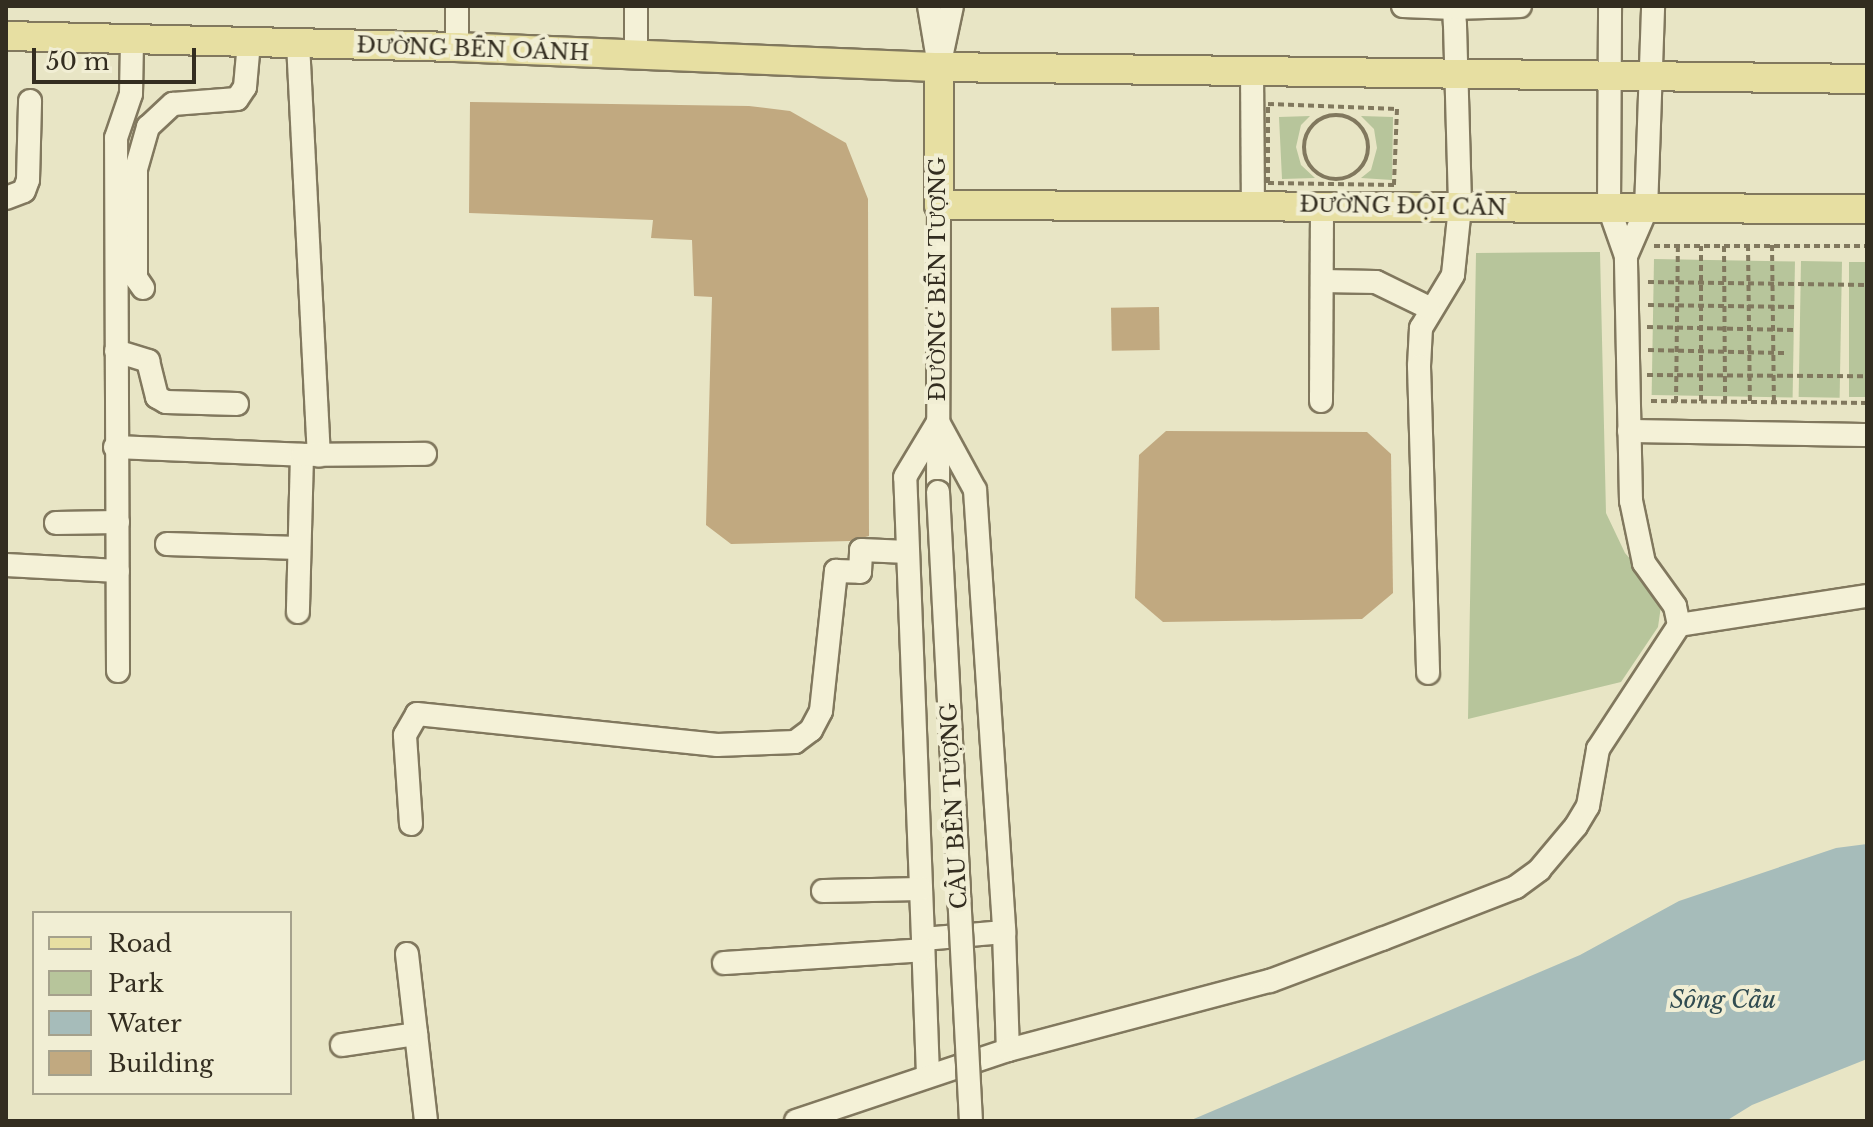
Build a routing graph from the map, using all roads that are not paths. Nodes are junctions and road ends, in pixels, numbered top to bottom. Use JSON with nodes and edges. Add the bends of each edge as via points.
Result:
{"nodes":[{"id":1,"x":457,"y":6,"type":"edge"},
{"id":2,"x":636,"y":6,"type":"edge"},
{"id":3,"x":929,"y":6,"type":"edge"},
{"id":4,"x":952,"y":6,"type":"edge"},
{"id":5,"x":1403,"y":6,"type":"edge"},
{"id":6,"x":1520,"y":6,"type":"edge"},
{"id":7,"x":1610,"y":6,"type":"edge"},
{"id":8,"x":1653,"y":6,"type":"edge"},
{"id":9,"x":1454,"y":8,"type":"junction"},
{"id":10,"x":6,"y":36,"type":"edge"},
{"id":11,"x":132,"y":40,"type":"junction"},
{"id":12,"x":249,"y":42,"type":"junction"},
{"id":13,"x":298,"y":43,"type":"junction"},
{"id":14,"x":457,"y":47,"type":"junction"},
{"id":15,"x":636,"y":55,"type":"junction"},
{"id":16,"x":939,"y":67,"type":"junction"},
{"id":17,"x":1252,"y":70,"type":"junction"},
{"id":18,"x":1456,"y":74,"type":"junction"},
{"id":19,"x":1652,"y":75,"type":"junction"},
{"id":20,"x":1609,"y":77,"type":"junction"},
{"id":21,"x":1867,"y":79,"type":"edge"},
{"id":22,"x":30,"y":101,"type":"dead end"},
{"id":23,"x":6,"y":198,"type":"edge"},
{"id":24,"x":1322,"y":204,"type":"junction"},
{"id":25,"x":939,"y":205,"type":"junction"},
{"id":26,"x":1253,"y":205,"type":"junction"},
{"id":27,"x":1460,"y":207,"type":"junction"},
{"id":28,"x":1609,"y":208,"type":"junction"},
{"id":29,"x":1867,"y":209,"type":"edge"},
{"id":30,"x":1646,"y":210,"type":"junction"},
{"id":31,"x":1637,"y":254,"type":"junction"},
{"id":32,"x":1322,"y":281,"type":"junction"},
{"id":33,"x":143,"y":288,"type":"dead end"},
{"id":34,"x":1429,"y":308,"type":"junction"},
{"id":35,"x":116,"y":351,"type":"junction"},
{"id":36,"x":1321,"y":401,"type":"dead end"},
{"id":37,"x":237,"y":404,"type":"dead end"},
{"id":38,"x":938,"y":422,"type":"junction"},
{"id":39,"x":1629,"y":431,"type":"junction"},
{"id":40,"x":1867,"y":435,"type":"edge"},
{"id":41,"x":115,"y":447,"type":"junction"},
{"id":42,"x":425,"y":454,"type":"dead end"},
{"id":43,"x":310,"y":455,"type":"junction"},
{"id":44,"x":938,"y":492,"type":"joint"},
{"id":45,"x":118,"y":522,"type":"junction"},
{"id":46,"x":56,"y":523,"type":"dead end"},
{"id":47,"x":167,"y":544,"type":"dead end"},
{"id":48,"x":299,"y":548,"type":"junction"},
{"id":49,"x":908,"y":552,"type":"junction"},
{"id":50,"x":6,"y":565,"type":"edge"},
{"id":51,"x":118,"y":571,"type":"junction"},
{"id":52,"x":1867,"y":596,"type":"edge"},
{"id":53,"x":298,"y":612,"type":"dead end"},
{"id":54,"x":1679,"y":625,"type":"junction"},
{"id":55,"x":118,"y":671,"type":"dead end"},
{"id":56,"x":1428,"y":673,"type":"dead end"},
{"id":57,"x":411,"y":824,"type":"dead end"},
{"id":58,"x":921,"y":889,"type":"junction"},
{"id":59,"x":823,"y":891,"type":"dead end"},
{"id":60,"x":1004,"y":932,"type":"junction"},
{"id":61,"x":923,"y":944,"type":"junction"},
{"id":62,"x":407,"y":954,"type":"dead end"},
{"id":63,"x":724,"y":963,"type":"dead end"},
{"id":64,"x":416,"y":1034,"type":"junction"},
{"id":65,"x":342,"y":1045,"type":"dead end"},
{"id":66,"x":1008,"y":1050,"type":"junction"},
{"id":67,"x":928,"y":1076,"type":"junction"},
{"id":68,"x":426,"y":1121,"type":"edge"},
{"id":69,"x":796,"y":1121,"type":"edge"},
{"id":70,"x":971,"y":1121,"type":"edge"}],
"edges":[{"from":1,"to":14,"type":"street"},
{"from":2,"to":15,"type":"street"},
{"from":3,"to":16,"type":"street","name":"ĐƯỜNG BẾN TƯỢNG"},
{"from":4,"to":16,"type":"street","name":"ĐƯỜNG BẾN TƯỢNG"},
{"from":5,"to":9,"type":"street"},
{"from":6,"to":9,"type":"street"},
{"from":7,"to":20,"type":"street"},
{"from":8,"to":19,"type":"street"},
{"from":9,"to":18,"type":"street"},
{"from":10,"to":11,"type":"main road","name":"ĐƯỜNG BẾN OÁNH"},
{"from":11,"to":12,"type":"main road","name":"ĐƯỜNG BẾN OÁNH"},
{"from":11,"to":35,"type":"street","via":[[131,94],[116,138]]},
{"from":12,"to":13,"type":"main road","name":"ĐƯỜNG BẾN OÁNH"},
{"from":12,"to":33,"type":"street","via":[[245,87],[237,99],[173,104],[148,127],[136,169],[136,278]]},
{"from":13,"to":14,"type":"main road","name":"ĐƯỜNG BẾN OÁNH"},
{"from":13,"to":43,"type":"street"},
{"from":14,"to":15,"type":"main road","name":"ĐƯỜNG BẾN OÁNH"},
{"from":15,"to":16,"type":"main road","name":"ĐƯỜNG BẾN OÁNH"},
{"from":16,"to":17,"type":"main road"},
{"from":16,"to":25,"type":"main road","name":"ĐƯỜNG BẾN TƯỢNG"},
{"from":17,"to":18,"type":"main road"},
{"from":17,"to":26,"type":"street"},
{"from":18,"to":20,"type":"main road"},
{"from":18,"to":27,"type":"street"},
{"from":19,"to":20,"type":"main road"},
{"from":19,"to":21,"type":"main road"},
{"from":19,"to":30,"type":"street"},
{"from":20,"to":28,"type":"street"},
{"from":22,"to":23,"type":"street","via":[[28,180],[24,191]]},
{"from":24,"to":26,"type":"main road","name":"ĐƯỜNG ĐỘI CẤN"},
{"from":24,"to":27,"type":"main road","name":"ĐƯỜNG ĐỘI CẤN"},
{"from":24,"to":32,"type":"street"},
{"from":25,"to":26,"type":"main road","name":"ĐƯỜNG ĐỘI CẤN"},
{"from":25,"to":38,"type":"street","name":"ĐƯỜNG BẾN TƯỢNG"},
{"from":27,"to":28,"type":"main road","name":"ĐƯỜNG ĐỘI CẤN"},
{"from":27,"to":34,"type":"street","via":[[1453,275],[1443,296]]},
{"from":28,"to":30,"type":"main road","name":"ĐƯỜNG ĐỘI CẤN"},
{"from":28,"to":31,"type":"street"},
{"from":29,"to":30,"type":"main road","name":"ĐƯỜNG ĐỘI CẤN"},
{"from":30,"to":31,"type":"street"},
{"from":31,"to":39,"type":"street"},
{"from":32,"to":34,"type":"street","via":[[1376,282]]},
{"from":32,"to":36,"type":"street"},
{"from":34,"to":56,"type":"street","via":[[1421,328],[1419,366]]},
{"from":35,"to":37,"type":"street","via":[[148,361],[157,397],[166,402]]},
{"from":35,"to":41,"type":"street"},
{"from":38,"to":44,"type":"street","name":"ĐƯỜNG BẾN TƯỢNG"},
{"from":38,"to":49,"type":"street","via":[[905,477]]},
{"from":38,"to":60,"type":"street","via":[[975,490]]},
{"from":39,"to":40,"type":"street"},
{"from":39,"to":54,"type":"street","via":[[1631,501],[1644,563],[1675,606]]},
{"from":41,"to":43,"type":"street"},
{"from":41,"to":45,"type":"street"},
{"from":42,"to":43,"type":"street"},
{"from":43,"to":48,"type":"street"},
{"from":44,"to":70,"type":"street","name":"CẦU BẾN TƯỢNG","bridge":true},
{"from":45,"to":46,"type":"street"},
{"from":45,"to":51,"type":"street"},
{"from":47,"to":48,"type":"street"},
{"from":48,"to":53,"type":"street"},
{"from":49,"to":57,"type":"street","via":[[861,550],[860,572],[836,571],[821,711],[811,730],[795,742],[717,745],[417,714],[405,735]]},
{"from":49,"to":58,"type":"street"},
{"from":50,"to":51,"type":"street"},
{"from":51,"to":55,"type":"street"},
{"from":52,"to":54,"type":"street"},
{"from":54,"to":66,"type":"street","via":[[1598,749],[1588,806],[1539,870],[1516,887],[1270,981]]},
{"from":58,"to":59,"type":"street"},
{"from":58,"to":61,"type":"street"},
{"from":60,"to":61,"type":"street"},
{"from":60,"to":66,"type":"street"},
{"from":61,"to":63,"type":"street"},
{"from":61,"to":67,"type":"street"},
{"from":62,"to":64,"type":"street"},
{"from":64,"to":65,"type":"street"},
{"from":64,"to":68,"type":"street"},
{"from":66,"to":67,"type":"street"},
{"from":67,"to":69,"type":"street"}]}
